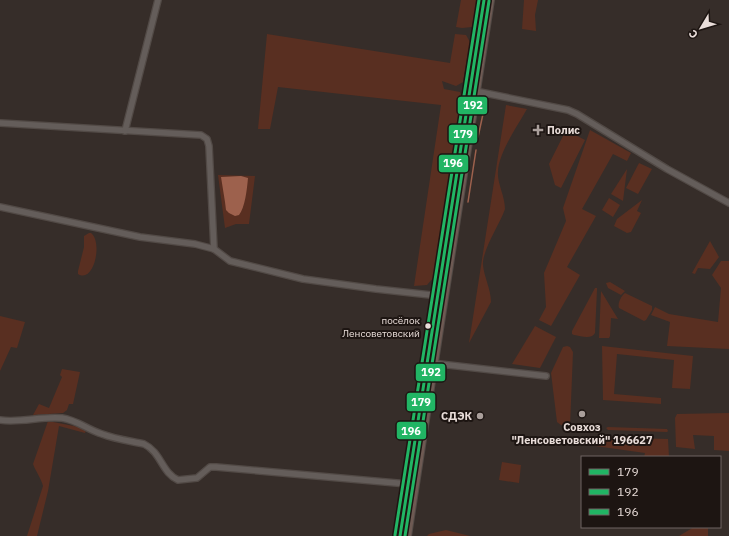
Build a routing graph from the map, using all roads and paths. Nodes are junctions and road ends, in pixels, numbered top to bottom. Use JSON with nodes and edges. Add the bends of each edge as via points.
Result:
{"nodes":[{"id":1,"x":158,"y":0,"type":"edge"},
{"id":2,"x":484,"y":0,"type":"edge"},
{"id":3,"x":490,"y":0,"type":"edge"},
{"id":4,"x":475,"y":91,"type":"junction"},
{"id":5,"x":0,"y":123,"type":"edge"},
{"id":6,"x":125,"y":131,"type":"junction"},
{"id":7,"x":729,"y":203,"type":"edge"},
{"id":8,"x":0,"y":207,"type":"edge"},
{"id":9,"x":214,"y":249,"type":"junction"},
{"id":10,"x":440,"y":296,"type":"junction"},
{"id":11,"x":430,"y":363,"type":"junction"},
{"id":12,"x":546,"y":376,"type":"dead end"},
{"id":13,"x":0,"y":420,"type":"edge"},
{"id":14,"x":408,"y":484,"type":"junction"},
{"id":15,"x":400,"y":536,"type":"edge"},
{"id":16,"x":406,"y":536,"type":"edge"}],
"edges":[{"from":1,"to":6,"type":"street"},
{"from":2,"to":10,"type":"highway"},
{"from":3,"to":4,"type":"highway"},
{"from":4,"to":7,"type":"street","via":[[568,110]]},
{"from":4,"to":10,"type":"highway"},
{"from":5,"to":6,"type":"street"},
{"from":6,"to":9,"type":"street","via":[[201,135],[207,139]]},
{"from":8,"to":9,"type":"street"},
{"from":9,"to":10,"type":"street","via":[[230,261],[302,279]]},
{"from":10,"to":11,"type":"highway"},
{"from":11,"to":12,"type":"street"},
{"from":11,"to":14,"type":"highway"},
{"from":11,"to":16,"type":"highway"},
{"from":13,"to":14,"type":"street","via":[[64,418],[100,434],[144,444],[155,452],[168,473],[178,480],[197,478],[210,467],[216,467]]},
{"from":14,"to":15,"type":"highway"}]}
